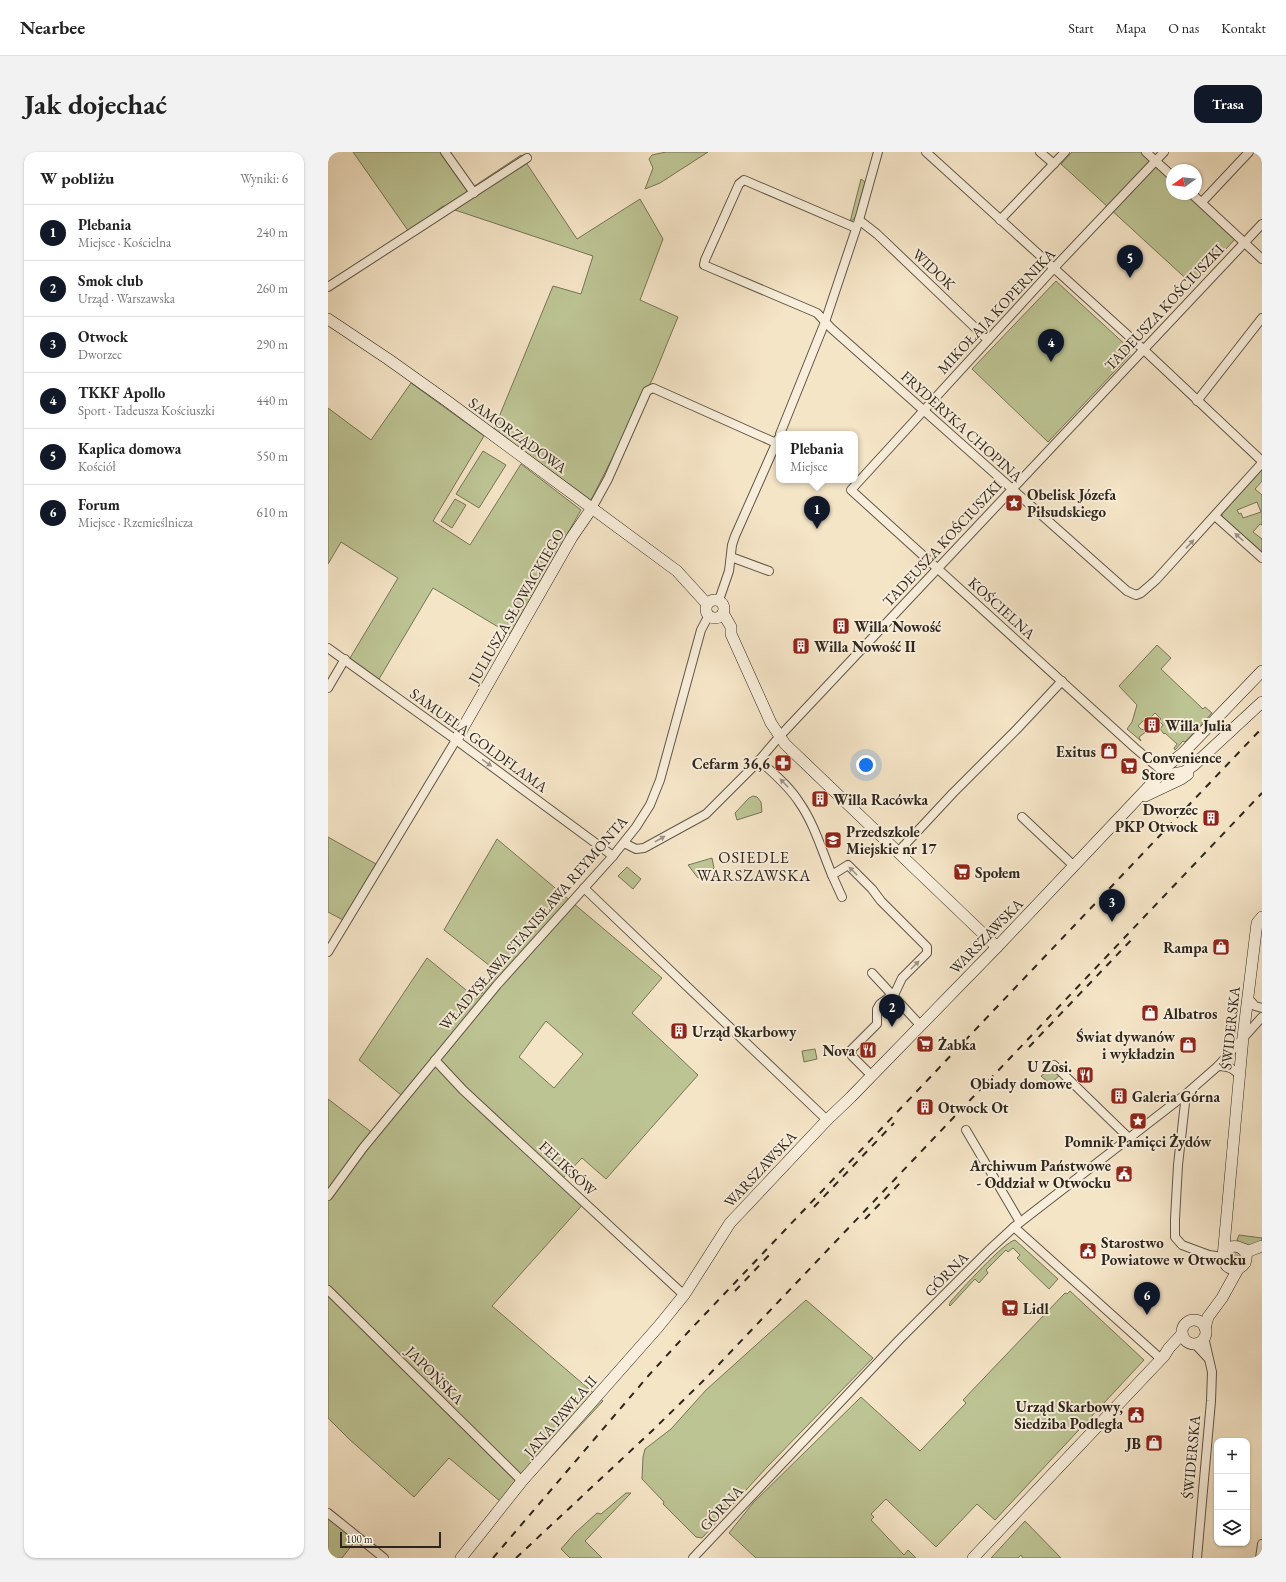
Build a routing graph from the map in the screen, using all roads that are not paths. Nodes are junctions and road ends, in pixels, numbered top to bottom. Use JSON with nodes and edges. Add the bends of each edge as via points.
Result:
{"nodes":[{"id":1,"x":444,"y":152,"type":"edge"},
{"id":2,"x":878,"y":152,"type":"edge"},
{"id":3,"x":926,"y":152,"type":"edge"},
{"id":4,"x":1040,"y":152,"type":"edge"},
{"id":5,"x":1065,"y":152,"type":"edge"},
{"id":6,"x":1146,"y":152,"type":"edge"},
{"id":7,"x":1164,"y":152,"type":"edge"},
{"id":8,"x":1249,"y":152,"type":"edge"},
{"id":9,"x":528,"y":158,"type":"dead end"},
{"id":10,"x":1155,"y":161,"type":"junction"},
{"id":11,"x":1054,"y":164,"type":"junction"},
{"id":12,"x":1166,"y":171,"type":"edge"},
{"id":13,"x":474,"y":193,"type":"junction"},
{"id":14,"x":1200,"y":200,"type":"edge"},
{"id":15,"x":1202,"y":202,"type":"junction"},
{"id":16,"x":1000,"y":220,"type":"junction"},
{"id":17,"x":858,"y":224,"type":"junction"},
{"id":18,"x":1262,"y":224,"type":"edge"},
{"id":19,"x":1245,"y":242,"type":"junction"},
{"id":20,"x":1262,"y":259,"type":"edge"},
{"id":21,"x":704,"y":266,"type":"joint"},
{"id":22,"x":1054,"y":268,"type":"junction"},
{"id":23,"x":328,"y":287,"type":"edge"},
{"id":24,"x":1262,"y":318,"type":"edge"},
{"id":25,"x":328,"y":319,"type":"edge"},
{"id":26,"x":825,"y":322,"type":"junction"},
{"id":27,"x":988,"y":340,"type":"junction"},
{"id":28,"x":1143,"y":349,"type":"junction"},
{"id":29,"x":1197,"y":401,"type":"junction"},
{"id":30,"x":924,"y":410,"type":"junction"},
{"id":31,"x":782,"y":431,"type":"edge"},
{"id":32,"x":776,"y":437,"type":"edge"},
{"id":33,"x":776,"y":445,"type":"edge"},
{"id":34,"x":1262,"y":462,"type":"edge"},
{"id":35,"x":858,"y":481,"type":"edge"},
{"id":36,"x":856,"y":483,"type":"edge"},
{"id":37,"x":1012,"y":489,"type":"junction"},
{"id":38,"x":850,"y":490,"type":"joint"},
{"id":39,"x":592,"y":508,"type":"junction"},
{"id":40,"x":1215,"y":516,"type":"junction"},
{"id":41,"x":731,"y":557,"type":"junction"},
{"id":42,"x":1262,"y":558,"type":"edge"},
{"id":43,"x":938,"y":568,"type":"junction"},
{"id":44,"x":769,"y":570,"type":"dead end"},
{"id":45,"x":713,"y":601,"type":"junction"},
{"id":46,"x":716,"y":616,"type":"junction"},
{"id":47,"x":328,"y":648,"type":"edge"},
{"id":48,"x":345,"y":659,"type":"junction"},
{"id":49,"x":1262,"y":671,"type":"edge"},
{"id":50,"x":1062,"y":681,"type":"junction"},
{"id":51,"x":328,"y":688,"type":"edge"},
{"id":52,"x":1262,"y":702,"type":"edge"},
{"id":53,"x":779,"y":737,"type":"junction"},
{"id":54,"x":456,"y":740,"type":"junction"},
{"id":55,"x":1183,"y":753,"type":"junction"},
{"id":56,"x":759,"y":760,"type":"junction"},
{"id":57,"x":1194,"y":765,"type":"junction"},
{"id":58,"x":1165,"y":776,"type":"junction"},
{"id":59,"x":1022,"y":817,"type":"dead end"},
{"id":60,"x":624,"y":843,"type":"junction"},
{"id":61,"x":898,"y":852,"type":"junction"},
{"id":62,"x":613,"y":856,"type":"junction"},
{"id":63,"x":1074,"y":866,"type":"junction"},
{"id":64,"x":832,"y":875,"type":"junction"},
{"id":65,"x":584,"y":888,"type":"junction"},
{"id":66,"x":842,"y":897,"type":"dead end"},
{"id":67,"x":1262,"y":917,"type":"edge"},
{"id":68,"x":997,"y":947,"type":"junction"},
{"id":69,"x":328,"y":952,"type":"edge"},
{"id":70,"x":872,"y":973,"type":"dead end"},
{"id":71,"x":892,"y":995,"type":"junction"},
{"id":72,"x":1248,"y":998,"type":"junction"},
{"id":73,"x":1262,"y":1008,"type":"edge"},
{"id":74,"x":1262,"y":1017,"type":"edge"},
{"id":75,"x":921,"y":1026,"type":"junction"},
{"id":76,"x":1243,"y":1037,"type":"junction"},
{"id":77,"x":435,"y":1060,"type":"junction"},
{"id":78,"x":1054,"y":1065,"type":"dead end"},
{"id":79,"x":1218,"y":1066,"type":"junction"},
{"id":80,"x":872,"y":1075,"type":"junction"},
{"id":81,"x":1240,"y":1076,"type":"junction"},
{"id":82,"x":1186,"y":1094,"type":"junction"},
{"id":83,"x":827,"y":1120,"type":"junction"},
{"id":84,"x":966,"y":1130,"type":"dead end"},
{"id":85,"x":1129,"y":1138,"type":"junction"},
{"id":86,"x":328,"y":1196,"type":"edge"},
{"id":87,"x":1228,"y":1213,"type":"junction"},
{"id":88,"x":1017,"y":1225,"type":"junction"},
{"id":89,"x":1262,"y":1246,"type":"edge"},
{"id":90,"x":1240,"y":1247,"type":"junction"},
{"id":91,"x":1262,"y":1254,"type":"edge"},
{"id":92,"x":1225,"y":1258,"type":"junction"},
{"id":93,"x":1241,"y":1266,"type":"junction"},
{"id":94,"x":328,"y":1290,"type":"edge"},
{"id":95,"x":684,"y":1295,"type":"junction"},
{"id":96,"x":1219,"y":1297,"type":"junction"},
{"id":97,"x":1194,"y":1320,"type":"junction"},
{"id":98,"x":1204,"y":1333,"type":"junction"},
{"id":99,"x":1188,"y":1340,"type":"junction"},
{"id":100,"x":1163,"y":1358,"type":"junction"},
{"id":101,"x":1208,"y":1358,"type":"junction"},
{"id":102,"x":522,"y":1481,"type":"junction"},
{"id":103,"x":328,"y":1513,"type":"edge"},
{"id":104,"x":1262,"y":1544,"type":"edge"},
{"id":105,"x":384,"y":1558,"type":"edge"},
{"id":106,"x":461,"y":1558,"type":"edge"},
{"id":107,"x":693,"y":1558,"type":"edge"},
{"id":108,"x":972,"y":1558,"type":"edge"},
{"id":109,"x":1197,"y":1558,"type":"edge"},
{"id":110,"x":1260,"y":1558,"type":"edge"}],
"edges":[{"from":1,"to":13,"type":"street"},
{"from":2,"to":17,"type":"street"},
{"from":3,"to":16,"type":"street"},
{"from":4,"to":11,"type":"street"},
{"from":5,"to":11,"type":"street"},
{"from":6,"to":10,"type":"street"},
{"from":7,"to":10,"type":"street","name":"MIKOŁAJA KOPERNIKA"},
{"from":8,"to":15,"type":"street"},
{"from":9,"to":13,"type":"street"},
{"from":10,"to":12,"type":"street"},
{"from":10,"to":22,"type":"street","name":"MIKOŁAJA KOPERNIKA"},
{"from":11,"to":16,"type":"street"},
{"from":13,"to":23,"type":"street"},
{"from":14,"to":15,"type":"street"},
{"from":15,"to":19,"type":"street"},
{"from":16,"to":22,"type":"street"},
{"from":17,"to":21,"type":"street","name":"WIDOK","via":[[744,180],[739,184]]},
{"from":17,"to":26,"type":"street"},
{"from":17,"to":27,"type":"street","name":"WIDOK","via":[[877,234]]},
{"from":18,"to":19,"type":"street","name":"TADEUSZA KOŚCIUSZKI"},
{"from":19,"to":20,"type":"street"},
{"from":19,"to":28,"type":"street","name":"TADEUSZA KOŚCIUSZKI"},
{"from":21,"to":26,"type":"street","name":"FRYDERYKA CHOPINA","via":[[817,313]]},
{"from":22,"to":27,"type":"street","name":"MIKOŁAJA KOPERNIKA"},
{"from":22,"to":28,"type":"street"},
{"from":24,"to":29,"type":"street"},
{"from":25,"to":39,"type":"street","name":"SAMORZĄDOWA","via":[[412,376]]},
{"from":26,"to":30,"type":"street","name":"FRYDERYKA CHOPINA"},
{"from":26,"to":31,"type":"street"},
{"from":27,"to":30,"type":"street","name":"MIKOŁAJA KOPERNIKA"},
{"from":28,"to":29,"type":"street"},
{"from":28,"to":37,"type":"street","name":"TADEUSZA KOŚCIUSZKI"},
{"from":29,"to":34,"type":"street"},
{"from":30,"to":35,"type":"street","name":"MIKOŁAJA KOPERNIKA"},
{"from":30,"to":37,"type":"street","name":"FRYDERYKA CHOPINA"},
{"from":32,"to":39,"type":"street","name":"JULIUSZA SŁOWACKIEGO","via":[[653,388],[647,391],[608,479]]},
{"from":33,"to":41,"type":"street","via":[[735,536]]},
{"from":34,"to":40,"type":"street","name":"FRYDERYKA CHOPINA"},
{"from":36,"to":38,"type":"street","name":"MIKOŁAJA KOPERNIKA"},
{"from":37,"to":40,"type":"street","name":"FRYDERYKA CHOPINA","one_way":true,"via":[[1128,591],[1136,595],[1163,573]]},
{"from":37,"to":43,"type":"street","name":"TADEUSZA KOŚCIUSZKI"},
{"from":38,"to":43,"type":"street","name":"KOŚCIELNA"},
{"from":39,"to":45,"type":"street","name":"SAMORZĄDOWA","via":[[687,580],[691,580]]},
{"from":39,"to":54,"type":"street","name":"JULIUSZA SŁOWACKIEGO","via":[[572,537]]},
{"from":42,"to":40,"type":"street","one_way":true},
{"from":41,"to":44,"type":"street"},
{"from":41,"to":45,"type":"street","via":[[729,571]]},
{"from":43,"to":50,"type":"street","name":"KOŚCIELNA"},
{"from":43,"to":53,"type":"street","name":"TADEUSZA KOŚCIUSZKI"},
{"from":45,"to":46,"type":"street","via":[[724,608]]},
{"from":45,"to":46,"type":"street","via":[[705,610]]},
{"from":46,"to":53,"type":"street","via":[[731,634]]},
{"from":46,"to":60,"type":"street","name":"WŁADYSŁAWA STANISŁAWA REYMONTA","via":[[701,630],[660,780],[650,805]]},
{"from":47,"to":48,"type":"street","name":"SAMUELA GOLDFLAMA"},
{"from":48,"to":51,"type":"street"},
{"from":48,"to":54,"type":"street","name":"SAMUELA GOLDFLAMA"},
{"from":49,"to":55,"type":"street","name":"WARSZAWSKA"},
{"from":50,"to":58,"type":"street","name":"KOŚCIELNA"},
{"from":50,"to":61,"type":"street"},
{"from":52,"to":57,"type":"street","name":"WARSZAWSKA"},
{"from":53,"to":56,"type":"street","name":"TADEUSZA KOŚCIUSZKI"},
{"from":53,"to":61,"type":"street"},
{"from":54,"to":62,"type":"street","name":"SAMUELA GOLDFLAMA","one_way":true},
{"from":54,"to":69,"type":"street","name":"JULIUSZA SŁOWACKIEGO"},
{"from":55,"to":57,"type":"street","via":[[1183,761]]},
{"from":55,"to":58,"type":"street","name":"WARSZAWSKA"},
{"from":60,"to":56,"type":"street","name":"TADEUSZA KOŚCIUSZKI","one_way":true,"via":[[636,849],[644,848],[704,816]]},
{"from":64,"to":56,"type":"street","one_way":true,"via":[[800,802]]},
{"from":57,"to":58,"type":"street","name":"WARSZAWSKA","via":[[1185,777]]},
{"from":58,"to":63,"type":"street","name":"WARSZAWSKA"},
{"from":59,"to":63,"type":"street"},
{"from":60,"to":62,"type":"street","name":"WŁADYSŁAWA STANISŁAWA REYMONTA"},
{"from":61,"to":68,"type":"street"},
{"from":62,"to":65,"type":"street","name":"WŁADYSŁAWA STANISŁAWA REYMONTA"},
{"from":63,"to":68,"type":"street","name":"WARSZAWSKA"},
{"from":64,"to":66,"type":"street"},
{"from":71,"to":64,"type":"street","one_way":true,"via":[[902,978],[927,953],[928,947],[848,865]]},
{"from":65,"to":77,"type":"street","name":"WŁADYSŁAWA STANISŁAWA REYMONTA","via":[[502,979]]},
{"from":65,"to":83,"type":"street"},
{"from":67,"to":72,"type":"street","name":"ŚWIDERSKA","via":[[1257,923]]},
{"from":68,"to":75,"type":"street","name":"WARSZAWSKA"},
{"from":70,"to":71,"type":"street"},
{"from":71,"to":75,"type":"street"},
{"from":71,"to":80,"type":"street","via":[[878,1007],[877,1024],[851,1050],[852,1056]]},
{"from":72,"to":73,"type":"street","via":[[1255,1006]]},
{"from":72,"to":76,"type":"street","name":"ŚWIDERSKA"},
{"from":74,"to":76,"type":"street","name":"GÓRNA"},
{"from":75,"to":80,"type":"street","name":"WARSZAWSKA"},
{"from":76,"to":79,"type":"street","name":"GÓRNA"},
{"from":76,"to":81,"type":"street","name":"ŚWIDERSKA"},
{"from":77,"to":86,"type":"street","name":"WŁADYSŁAWA STANISŁAWA REYMONTA","via":[[362,1148]]},
{"from":77,"to":95,"type":"street","name":"FELIKSÓW"},
{"from":78,"to":85,"type":"street"},
{"from":79,"to":81,"type":"street","via":[[1234,1069]]},
{"from":79,"to":82,"type":"street","name":"GÓRNA"},
{"from":80,"to":83,"type":"street","name":"WARSZAWSKA"},
{"from":81,"to":87,"type":"street","name":"ŚWIDERSKA"},
{"from":82,"to":85,"type":"street","name":"GÓRNA"},
{"from":82,"to":92,"type":"street","via":[[1178,1165],[1175,1237],[1182,1245]]},
{"from":83,"to":95,"type":"street","name":"WARSZAWSKA","via":[[730,1223]]},
{"from":84,"to":88,"type":"street"},
{"from":85,"to":88,"type":"street","name":"GÓRNA"},
{"from":87,"to":90,"type":"street","name":"ŚWIDERSKA","via":[[1232,1237]]},
{"from":87,"to":92,"type":"street","name":"ŚWIDERSKA","via":[[1225,1224]]},
{"from":88,"to":100,"type":"street"},
{"from":88,"to":107,"type":"street","name":"GÓRNA","via":[[899,1340]]},
{"from":89,"to":90,"type":"street","via":[[1250,1251]]},
{"from":90,"to":92,"type":"street","via":[[1230,1247]]},
{"from":90,"to":93,"type":"street","via":[[1247,1256]]},
{"from":91,"to":93,"type":"street"},
{"from":92,"to":93,"type":"street","via":[[1232,1269]]},
{"from":92,"to":96,"type":"street","name":"ŚWIDERSKA","via":[[1228,1271]]},
{"from":93,"to":96,"type":"street"},
{"from":94,"to":102,"type":"street","name":"JAPOŃSKA"},
{"from":95,"to":102,"type":"street","name":"JANA PAWŁA II"},
{"from":96,"to":97,"type":"street","via":[[1202,1316]]},
{"from":96,"to":98,"type":"street","via":[[1208,1317]]},
{"from":97,"to":98,"type":"street","via":[[1200,1322]]},
{"from":97,"to":99,"type":"street","via":[[1182,1328]]},
{"from":98,"to":99,"type":"street","via":[[1199,1343]]},
{"from":98,"to":101,"type":"street","name":"ŚWIDERSKA"},
{"from":99,"to":100,"type":"street"},
{"from":99,"to":101,"type":"street"},
{"from":100,"to":108,"type":"street"},
{"from":101,"to":109,"type":"street","name":"ŚWIDERSKA","via":[[1212,1372],[1211,1401]]},
{"from":102,"to":106,"type":"street","name":"JANA PAWŁA II"},
{"from":103,"to":105,"type":"street"},
{"from":104,"to":110,"type":"street"}]}
